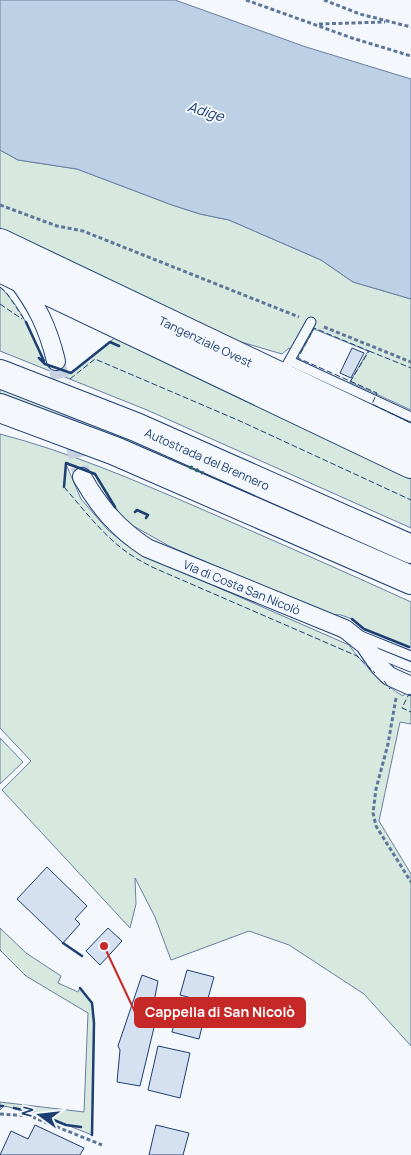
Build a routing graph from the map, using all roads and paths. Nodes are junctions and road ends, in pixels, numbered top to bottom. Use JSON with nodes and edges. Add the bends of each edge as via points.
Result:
{"nodes":[{"id":1,"x":246,"y":0,"type":"edge"},
{"id":2,"x":324,"y":0,"type":"edge"},
{"id":3,"x":388,"y":22,"type":"junction"},
{"id":4,"x":315,"y":24,"type":"junction"},
{"id":5,"x":411,"y":27,"type":"edge"},
{"id":6,"x":411,"y":56,"type":"edge"},
{"id":7,"x":0,"y":205,"type":"edge"},
{"id":8,"x":0,"y":243,"type":"edge"},
{"id":9,"x":6,"y":271,"type":"edge"},
{"id":10,"x":311,"y":322,"type":"junction"},
{"id":11,"x":56,"y":361,"type":"tunnel mouth"},
{"id":12,"x":411,"y":362,"type":"edge"},
{"id":13,"x":286,"y":369,"type":"junction"},
{"id":14,"x":0,"y":374,"type":"edge"},
{"id":15,"x":0,"y":408,"type":"edge"},
{"id":16,"x":411,"y":417,"type":"edge"},
{"id":17,"x":411,"y":439,"type":"edge"},
{"id":18,"x":411,"y":464,"type":"edge"},
{"id":19,"x":82,"y":477,"type":"tunnel mouth"},
{"id":20,"x":411,"y":549,"type":"edge"},
{"id":21,"x":411,"y":580,"type":"edge"},
{"id":22,"x":345,"y":629,"type":"junction"},
{"id":23,"x":411,"y":656,"type":"edge"},
{"id":24,"x":403,"y":678,"type":"edge"},
{"id":25,"x":411,"y":882,"type":"edge"},
{"id":26,"x":0,"y":1114,"type":"edge"},
{"id":27,"x":102,"y":1145,"type":"dead end"}],
"edges":[{"from":1,"to":4,"type":"path"},
{"from":2,"to":3,"type":"path"},
{"from":3,"to":4,"type":"path"},
{"from":3,"to":5,"type":"path"},
{"from":4,"to":6,"type":"path"},
{"from":7,"to":10,"type":"path","via":[[57,226],[83,231]]},
{"from":8,"to":13,"type":"highway","name":"Tangenziale Ovest"},
{"from":9,"to":11,"type":"street","via":[[28,293],[41,316]]},
{"from":9,"to":18,"type":"highway","name":"Tangenziale Ovest"},
{"from":10,"to":12,"type":"path"},
{"from":10,"to":13,"type":"lane"},
{"from":13,"to":16,"type":"lane"},
{"from":13,"to":17,"type":"highway","name":"Tangenziale Ovest"},
{"from":14,"to":20,"type":"highway","name":"Autostrada del Brennero","via":[[136,427]]},
{"from":15,"to":21,"type":"highway","via":[[115,451]]},
{"from":19,"to":22,"type":"street","name":"Via di Costa San Nicolò","via":[[116,523],[128,536],[147,548]]},
{"from":22,"to":23,"type":"lane"},
{"from":22,"to":24,"type":"street","name":"Via di Costa San Nicolò","via":[[358,638],[380,667]]},
{"from":24,"to":25,"type":"path","via":[[373,813],[376,826]]},
{"from":26,"to":27,"type":"path","via":[[30,1116]]}]}
